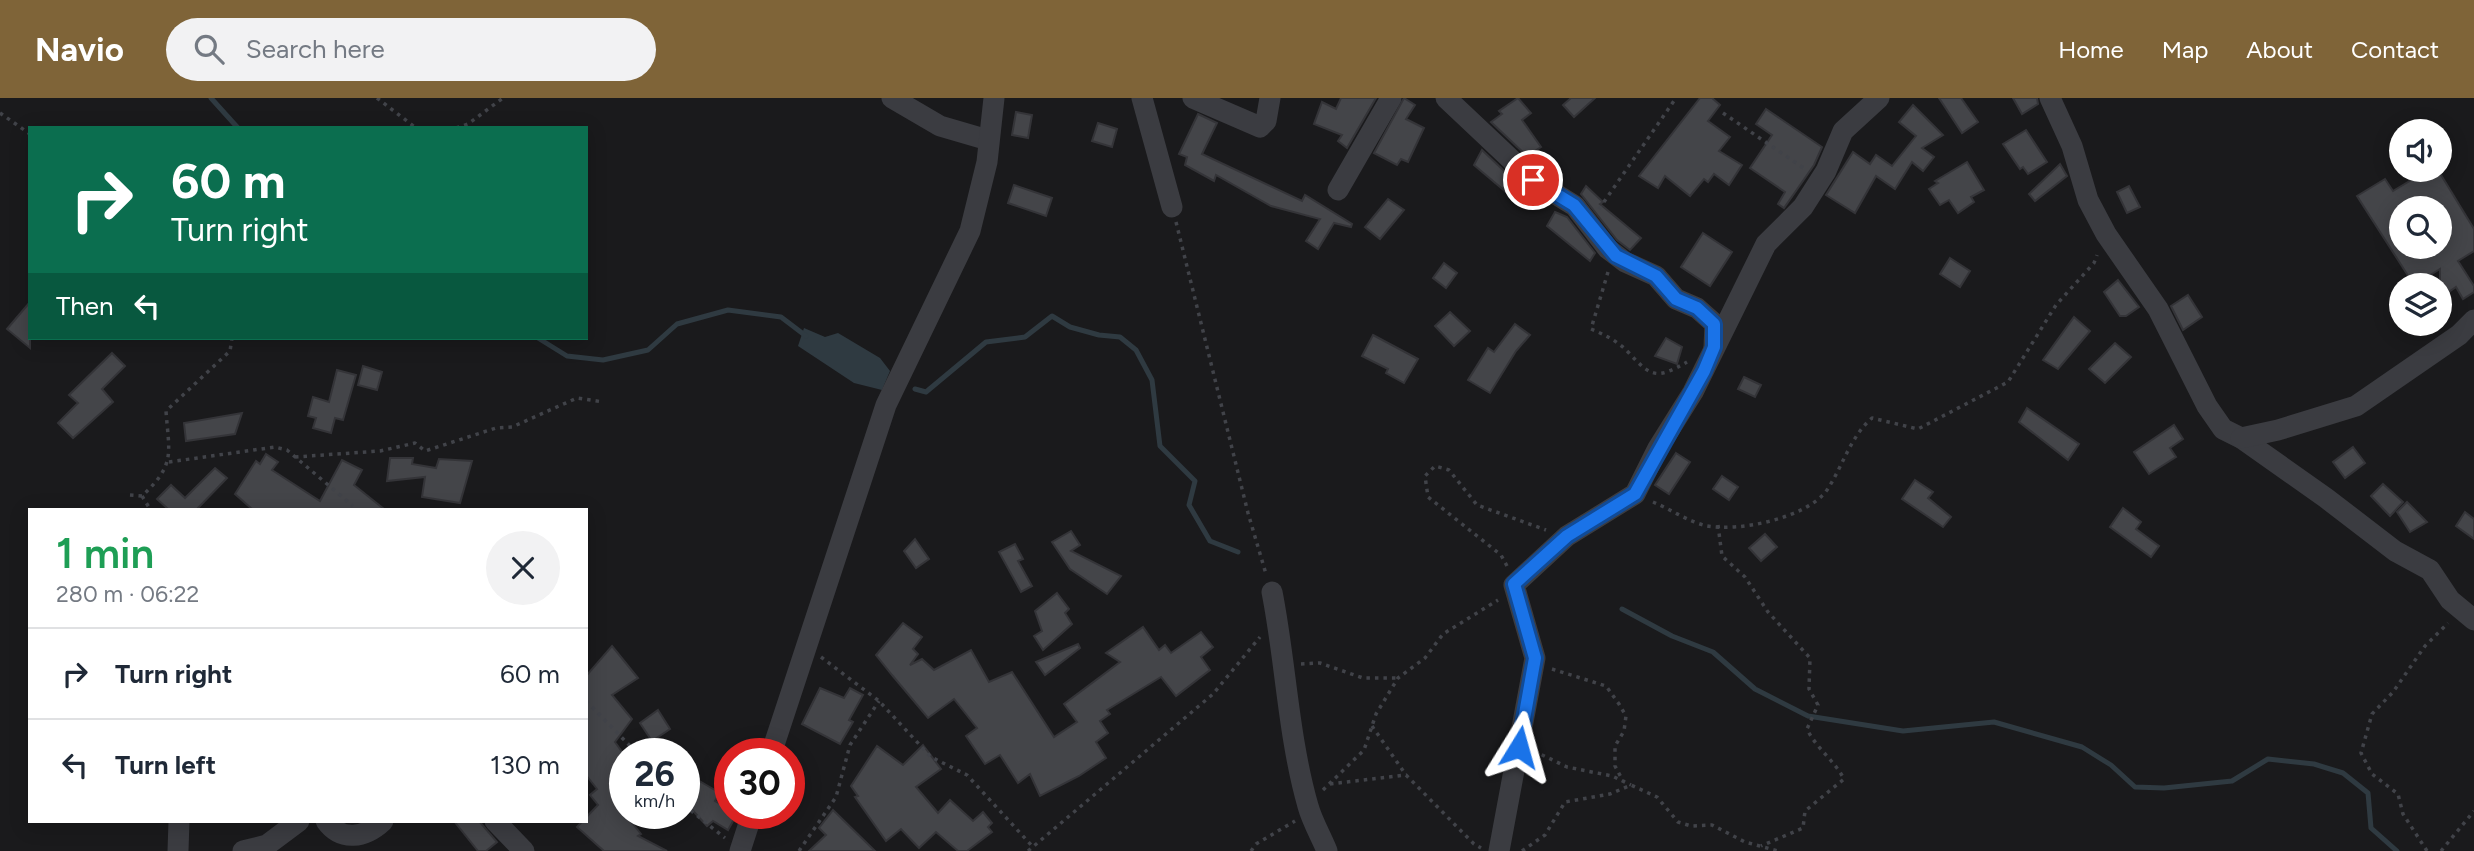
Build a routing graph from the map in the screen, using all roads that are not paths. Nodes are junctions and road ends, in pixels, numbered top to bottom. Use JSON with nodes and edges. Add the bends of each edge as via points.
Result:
{"nodes":[{"id":1,"x":994,"y":98,"type":"edge"},
{"id":2,"x":1142,"y":98,"type":"edge"},
{"id":3,"x":1194,"y":98,"type":"edge"},
{"id":4,"x":1270,"y":98,"type":"edge"},
{"id":5,"x":1391,"y":98,"type":"edge"},
{"id":6,"x":1446,"y":98,"type":"edge"},
{"id":7,"x":1879,"y":98,"type":"edge"},
{"id":8,"x":2050,"y":98,"type":"edge"},
{"id":9,"x":897,"y":99,"type":"edge"},
{"id":10,"x":988,"y":140,"type":"junction"},
{"id":11,"x":1338,"y":190,"type":"dead end"},
{"id":12,"x":1172,"y":207,"type":"road end"},
{"id":13,"x":2474,"y":320,"type":"edge"},
{"id":14,"x":1714,"y":347,"type":"junction"},
{"id":15,"x":2241,"y":438,"type":"junction"},
{"id":16,"x":1272,"y":592,"type":"road end"},
{"id":17,"x":2474,"y":620,"type":"edge"},
{"id":18,"x":776,"y":738,"type":"edge"},
{"id":19,"x":179,"y":823,"type":"edge"},
{"id":20,"x":296,"y":823,"type":"edge"},
{"id":21,"x":328,"y":823,"type":"edge"},
{"id":22,"x":380,"y":823,"type":"edge"},
{"id":23,"x":497,"y":823,"type":"edge"},
{"id":24,"x":745,"y":829,"type":"edge"},
{"id":25,"x":736,"y":848,"type":"edge"},
{"id":26,"x":178,"y":851,"type":"edge"},
{"id":27,"x":243,"y":851,"type":"edge"},
{"id":28,"x":524,"y":851,"type":"edge"},
{"id":29,"x":1327,"y":851,"type":"edge"},
{"id":30,"x":1499,"y":851,"type":"edge"}],
"edges":[{"from":1,"to":10,"type":"street"},
{"from":2,"to":12,"type":"street"},
{"from":3,"to":4,"type":"street","via":[[1260,127],[1266,121]]},
{"from":5,"to":11,"type":"street"},
{"from":6,"to":14,"type":"street","via":[[1533,180],[1574,205],[1608,249],[1656,276],[1676,299],[1697,308],[1714,324]]},
{"from":7,"to":14,"type":"street","via":[[1843,131],[1826,171],[1803,206],[1766,244]]},
{"from":8,"to":15,"type":"street","via":[[2072,146],[2088,200],[2106,234],[2158,309],[2207,406],[2223,429]]},
{"from":9,"to":10,"type":"street","via":[[940,126]]},
{"from":10,"to":18,"type":"street","via":[[981,197],[970,231],[886,405]]},
{"from":13,"to":15,"type":"street","via":[[2356,406]]},
{"from":14,"to":30,"type":"street","via":[[1635,494],[1567,536],[1514,584],[1535,658]]},
{"from":15,"to":17,"type":"street","via":[[2395,551],[2430,570],[2450,600]]},
{"from":16,"to":29,"type":"street","via":[[1286,698],[1308,808]]},
{"from":19,"to":26,"type":"street"},
{"from":20,"to":27,"type":"street","via":[[267,845]]},
{"from":21,"to":22,"type":"street","via":[[353,837]]},
{"from":23,"to":28,"type":"street"},
{"from":24,"to":25,"type":"street"}]}
